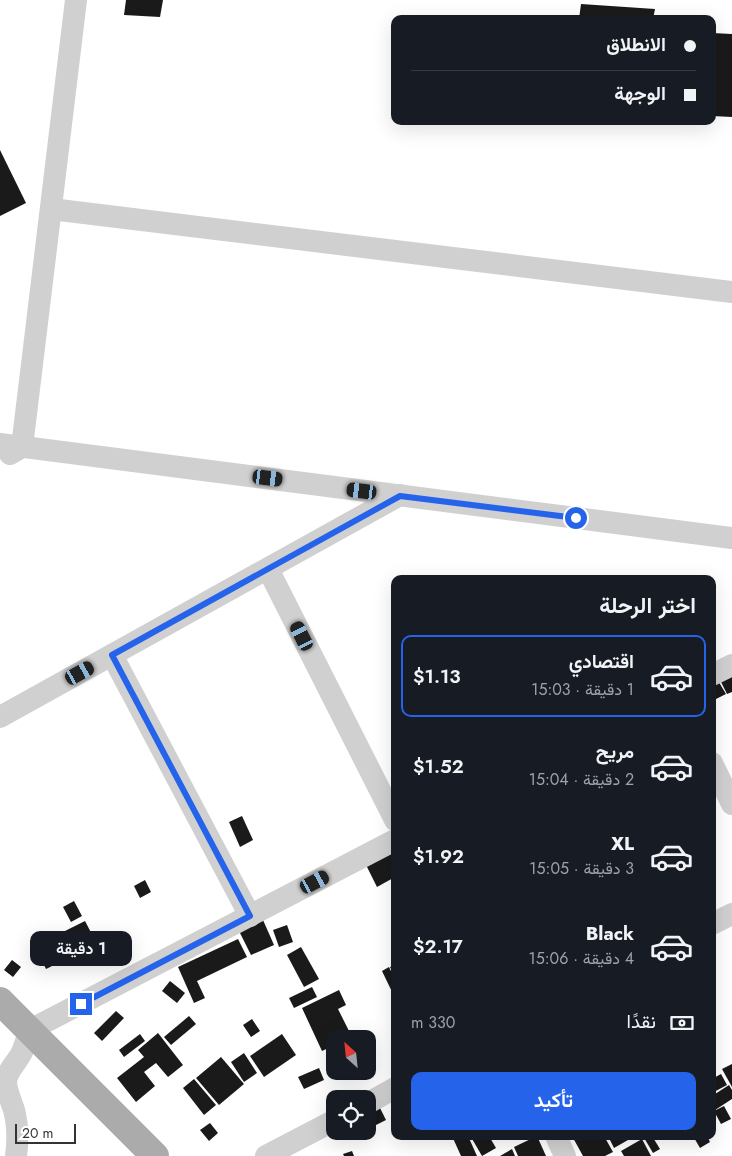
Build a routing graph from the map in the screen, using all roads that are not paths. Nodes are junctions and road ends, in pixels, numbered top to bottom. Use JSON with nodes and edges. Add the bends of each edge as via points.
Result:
{"nodes":[{"id":1,"x":76,"y":0,"type":"edge"},
{"id":2,"x":51,"y":209,"type":"junction"},
{"id":3,"x":732,"y":292,"type":"edge"},
{"id":4,"x":0,"y":444,"type":"edge"},
{"id":5,"x":22,"y":447,"type":"junction"},
{"id":6,"x":0,"y":459,"type":"edge"},
{"id":7,"x":400,"y":496,"type":"junction"},
{"id":8,"x":732,"y":538,"type":"edge"},
{"id":9,"x":268,"y":568,"type":"junction"},
{"id":10,"x":112,"y":655,"type":"junction"},
{"id":11,"x":732,"y":665,"type":"edge"},
{"id":12,"x":716,"y":673,"type":"edge"},
{"id":13,"x":0,"y":716,"type":"edge"},
{"id":14,"x":716,"y":771,"type":"edge"},
{"id":15,"x":732,"y":804,"type":"edge"},
{"id":16,"x":391,"y":812,"type":"edge"},
{"id":17,"x":391,"y":842,"type":"edge"},
{"id":18,"x":732,"y":914,"type":"edge"},
{"id":19,"x":250,"y":916,"type":"junction"},
{"id":20,"x":716,"y":922,"type":"edge"},
{"id":21,"x":0,"y":1001,"type":"edge"},
{"id":22,"x":30,"y":1030,"type":"junction"},
{"id":23,"x":391,"y":1090,"type":"edge"},
{"id":24,"x":376,"y":1098,"type":"edge"},
{"id":25,"x":326,"y":1125,"type":"edge"},
{"id":26,"x":558,"y":1140,"type":"edge"},
{"id":27,"x":16,"y":1156,"type":"edge"},
{"id":28,"x":155,"y":1156,"type":"edge"},
{"id":29,"x":266,"y":1156,"type":"edge"},
{"id":30,"x":565,"y":1156,"type":"edge"}],
"edges":[{"from":1,"to":2,"type":"street"},
{"from":2,"to":3,"type":"street"},
{"from":2,"to":5,"type":"street"},
{"from":4,"to":5,"type":"street"},
{"from":5,"to":6,"type":"street"},
{"from":5,"to":7,"type":"street"},
{"from":7,"to":8,"type":"street"},
{"from":7,"to":9,"type":"street"},
{"from":9,"to":10,"type":"street"},
{"from":9,"to":16,"type":"street"},
{"from":10,"to":13,"type":"street"},
{"from":10,"to":19,"type":"street"},
{"from":11,"to":12,"type":"street"},
{"from":14,"to":15,"type":"street"},
{"from":17,"to":19,"type":"street"},
{"from":18,"to":20,"type":"street"},
{"from":19,"to":22,"type":"street"},
{"from":21,"to":22,"type":"main road"},
{"from":22,"to":27,"type":"street","via":[[22,1054],[6,1082],[17,1126]]},
{"from":22,"to":28,"type":"main road"},
{"from":23,"to":24,"type":"street"},
{"from":25,"to":29,"type":"street"},
{"from":26,"to":30,"type":"street"}]}
